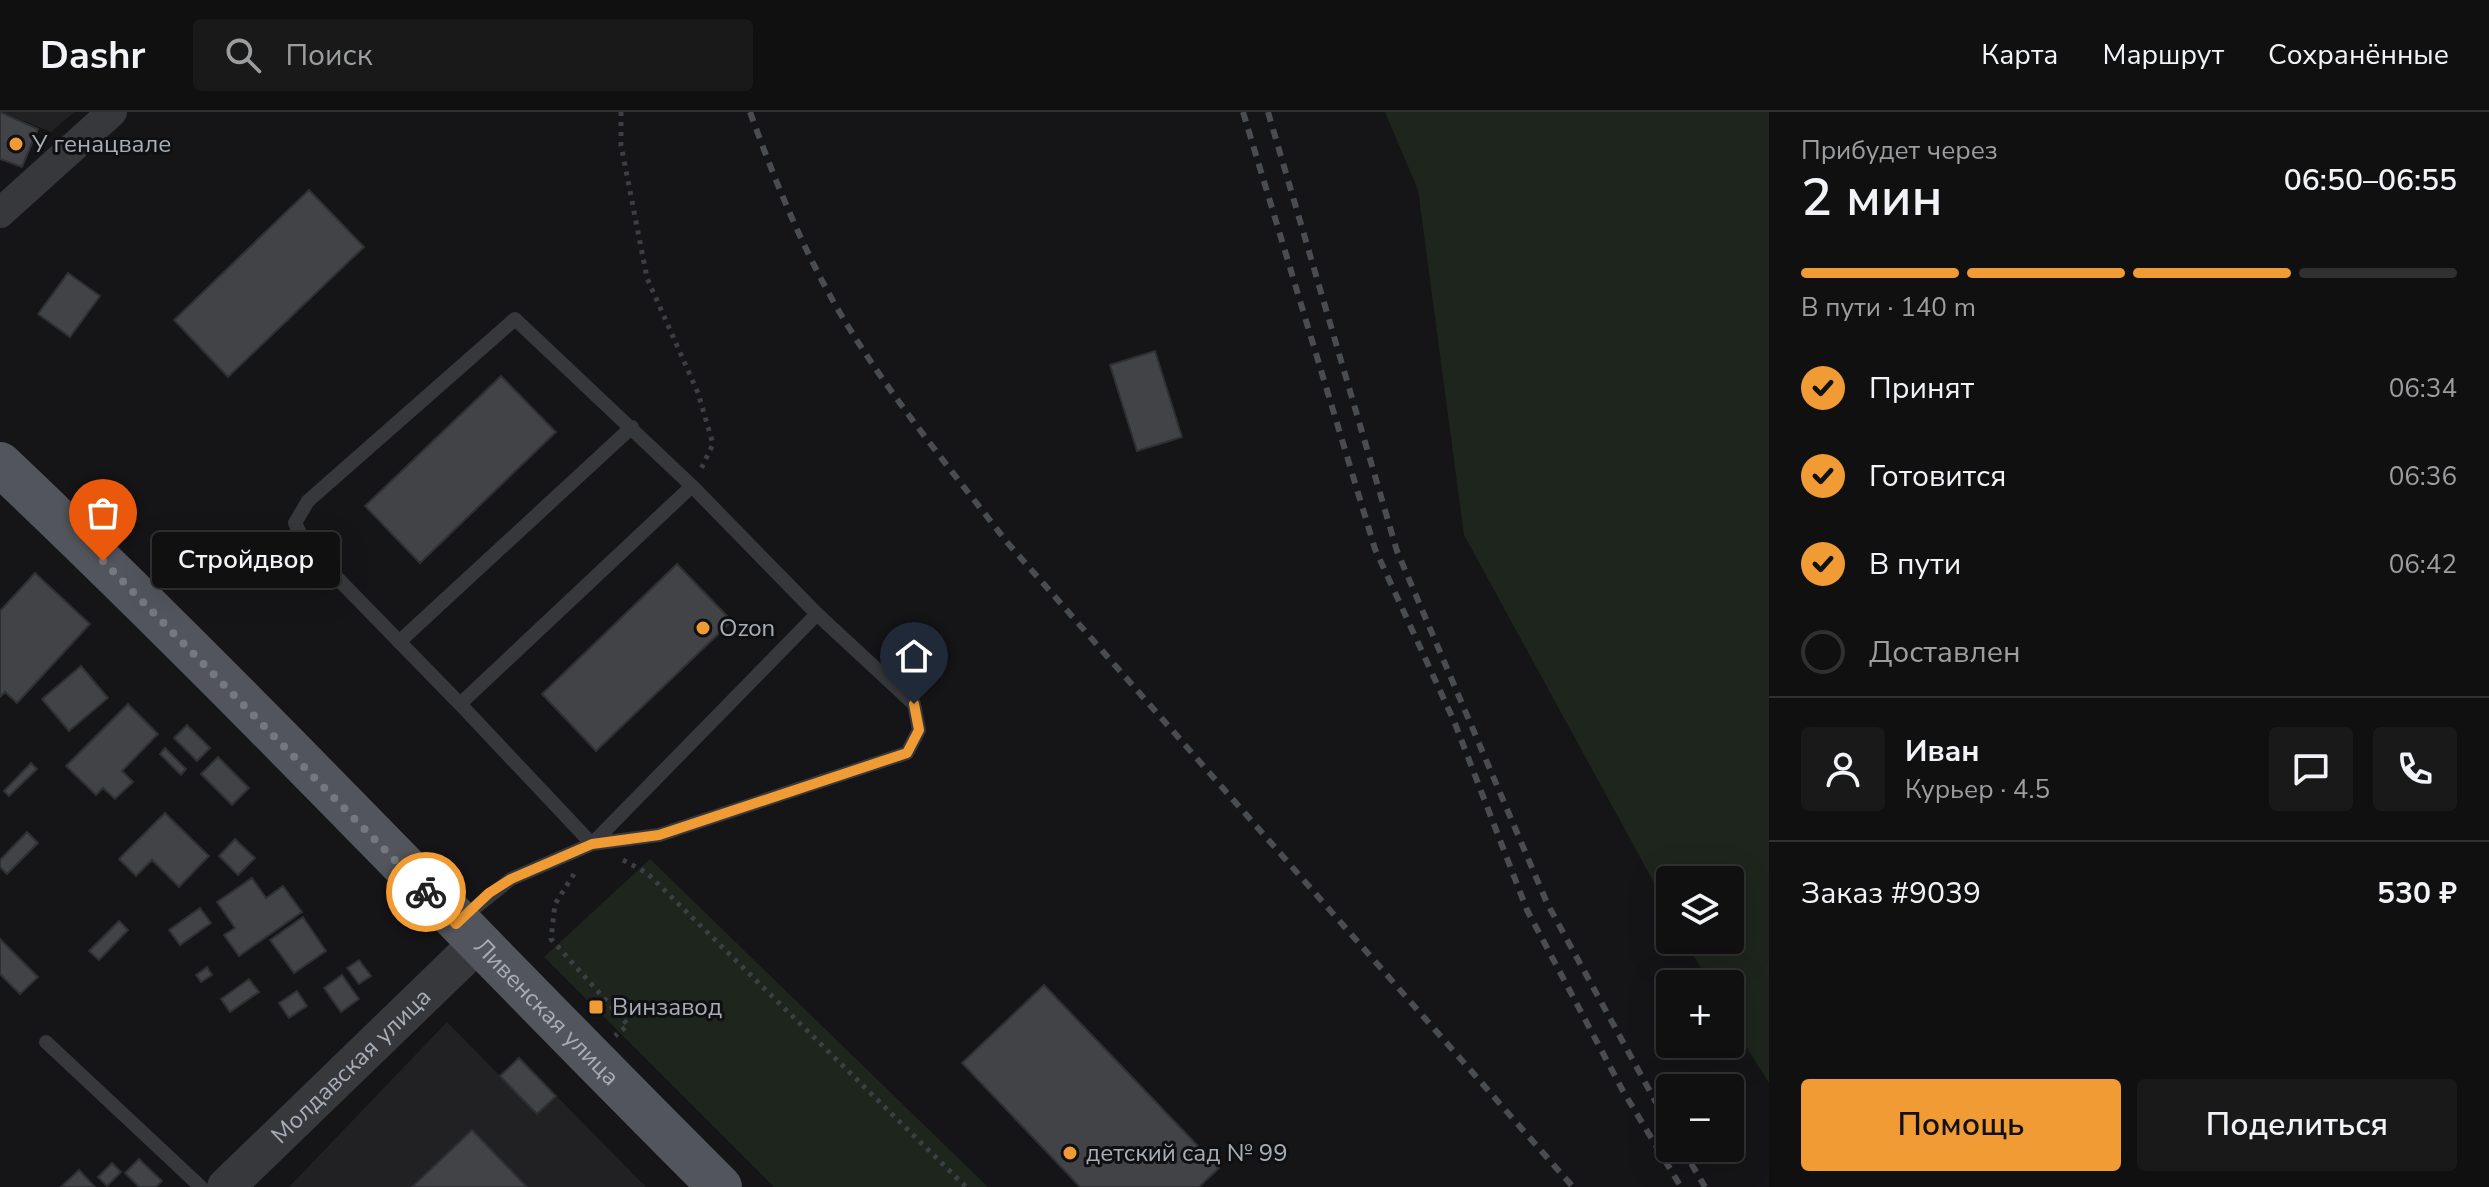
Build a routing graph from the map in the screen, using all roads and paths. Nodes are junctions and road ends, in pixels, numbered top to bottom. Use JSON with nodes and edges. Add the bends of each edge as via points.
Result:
{"nodes":[{"id":1,"x":112,"y":112,"type":"edge"},
{"id":2,"x":621,"y":112,"type":"edge"},
{"id":3,"x":0,"y":213,"type":"edge"},
{"id":4,"x":632,"y":427,"type":"junction"},
{"id":5,"x":713,"y":444,"type":"dead end"},
{"id":6,"x":0,"y":464,"type":"edge"},
{"id":7,"x":692,"y":486,"type":"junction"},
{"id":8,"x":817,"y":614,"type":"junction"},
{"id":9,"x":399,"y":642,"type":"junction"},
{"id":10,"x":460,"y":704,"type":"junction"},
{"id":11,"x":592,"y":844,"type":"junction"},
{"id":12,"x":647,"y":873,"type":"dead end"},
{"id":13,"x":467,"y":934,"type":"junction"},
{"id":14,"x":46,"y":1042,"type":"dead end"},
{"id":15,"x":591,"y":1059,"type":"junction"},
{"id":16,"x":201,"y":1187,"type":"edge"},
{"id":17,"x":226,"y":1187,"type":"edge"},
{"id":18,"x":720,"y":1187,"type":"edge"},
{"id":19,"x":966,"y":1187,"type":"edge"}],
"edges":[{"from":1,"to":3,"type":"street"},
{"from":2,"to":5,"type":"path","via":[[621,145],[647,278],[698,393]]},
{"from":4,"to":7,"type":"lane"},
{"from":4,"to":9,"type":"lane"},
{"from":4,"to":9,"type":"lane","via":[[515,319],[308,501],[295,523],[306,546]]},
{"from":6,"to":13,"type":"main road","name":"Ливенская улица","via":[[144,600]]},
{"from":7,"to":8,"type":"lane"},
{"from":7,"to":10,"type":"lane"},
{"from":8,"to":11,"type":"lane"},
{"from":8,"to":11,"type":"lane","via":[[914,704],[919,730],[907,753],[659,835]]},
{"from":9,"to":10,"type":"lane"},
{"from":10,"to":11,"type":"lane"},
{"from":11,"to":13,"type":"lane","via":[[489,893]]},
{"from":11,"to":15,"type":"path","via":[[555,904],[551,939],[628,1025]]},
{"from":12,"to":19,"type":"path"},
{"from":13,"to":15,"type":"main road","name":"Ливенская улица"},
{"from":13,"to":17,"type":"street","name":"Молдавская улица"},
{"from":14,"to":16,"type":"lane"},
{"from":15,"to":18,"type":"main road","name":"Ливенская улица"}]}
